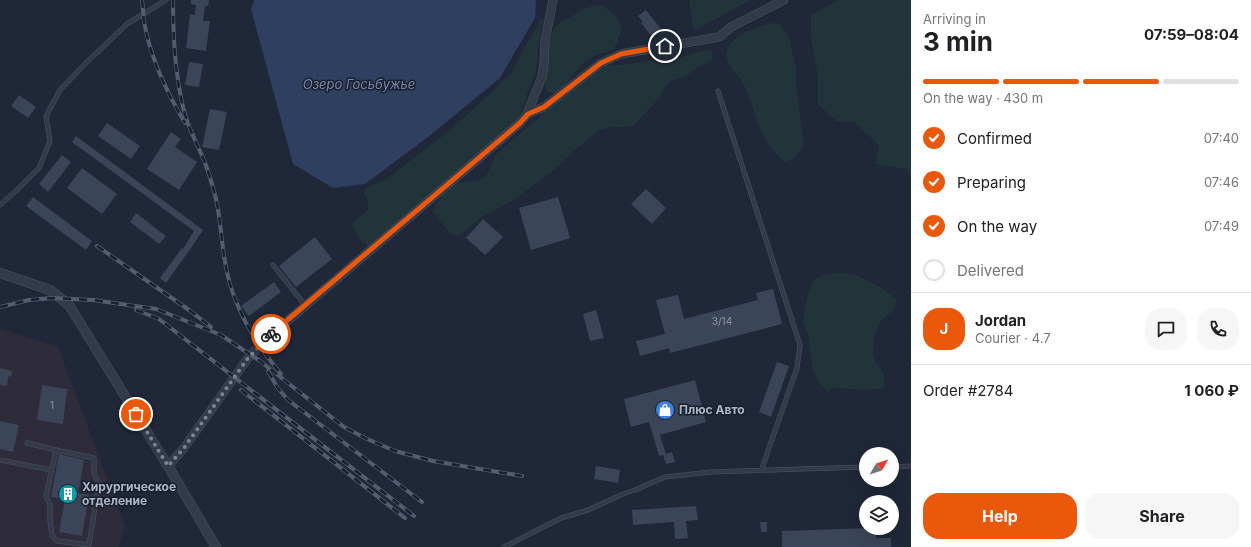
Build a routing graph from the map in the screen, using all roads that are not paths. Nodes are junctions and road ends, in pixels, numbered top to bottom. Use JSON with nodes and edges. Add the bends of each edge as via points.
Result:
{"nodes":[{"id":1,"x":166,"y":0,"type":"edge"},
{"id":2,"x":553,"y":0,"type":"edge"},
{"id":3,"x":784,"y":0,"type":"edge"},
{"id":4,"x":718,"y":91,"type":"dead end"},
{"id":5,"x":528,"y":114,"type":"junction"},
{"id":6,"x":0,"y":205,"type":"edge"},
{"id":7,"x":273,"y":265,"type":"dead end"},
{"id":8,"x":0,"y":273,"type":"edge"},
{"id":9,"x":305,"y":305,"type":"junction"},
{"id":10,"x":27,"y":443,"type":"dead end"},
{"id":11,"x":56,"y":450,"type":"junction"},
{"id":12,"x":0,"y":460,"type":"edge"},
{"id":13,"x":168,"y":466,"type":"junction"},
{"id":14,"x":911,"y":466,"type":"edge"},
{"id":15,"x":859,"y":467,"type":"edge"},
{"id":16,"x":899,"y":467,"type":"edge"},
{"id":17,"x":52,"y":470,"type":"junction"},
{"id":18,"x":761,"y":471,"type":"junction"},
{"id":19,"x":216,"y":547,"type":"edge"},
{"id":20,"x":504,"y":547,"type":"edge"}],
"edges":[{"from":1,"to":6,"type":"lane","via":[[127,24],[60,90],[46,116],[50,141],[39,168]]},
{"from":2,"to":5,"type":"street","via":[[542,77]]},
{"from":3,"to":5,"type":"street","via":[[731,27],[719,37],[621,54],[601,63],[544,107]]},
{"from":4,"to":18,"type":"lane","via":[[800,345],[797,368]]},
{"from":5,"to":9,"type":"street"},
{"from":7,"to":9,"type":"lane"},
{"from":8,"to":13,"type":"street","via":[[50,290],[69,305]]},
{"from":9,"to":13,"type":"street","via":[[248,358],[184,448]]},
{"from":10,"to":11,"type":"lane"},
{"from":11,"to":17,"type":"lane"},
{"from":11,"to":17,"type":"lane","via":[[94,458],[94,473],[99,483],[89,545],[57,541],[52,535],[50,504],[46,496]]},
{"from":12,"to":17,"type":"lane"},
{"from":13,"to":19,"type":"street"},
{"from":14,"to":16,"type":"lane"},
{"from":15,"to":18,"type":"lane"},
{"from":18,"to":20,"type":"lane","via":[[711,472],[665,477],[588,510],[561,518]]}]}
